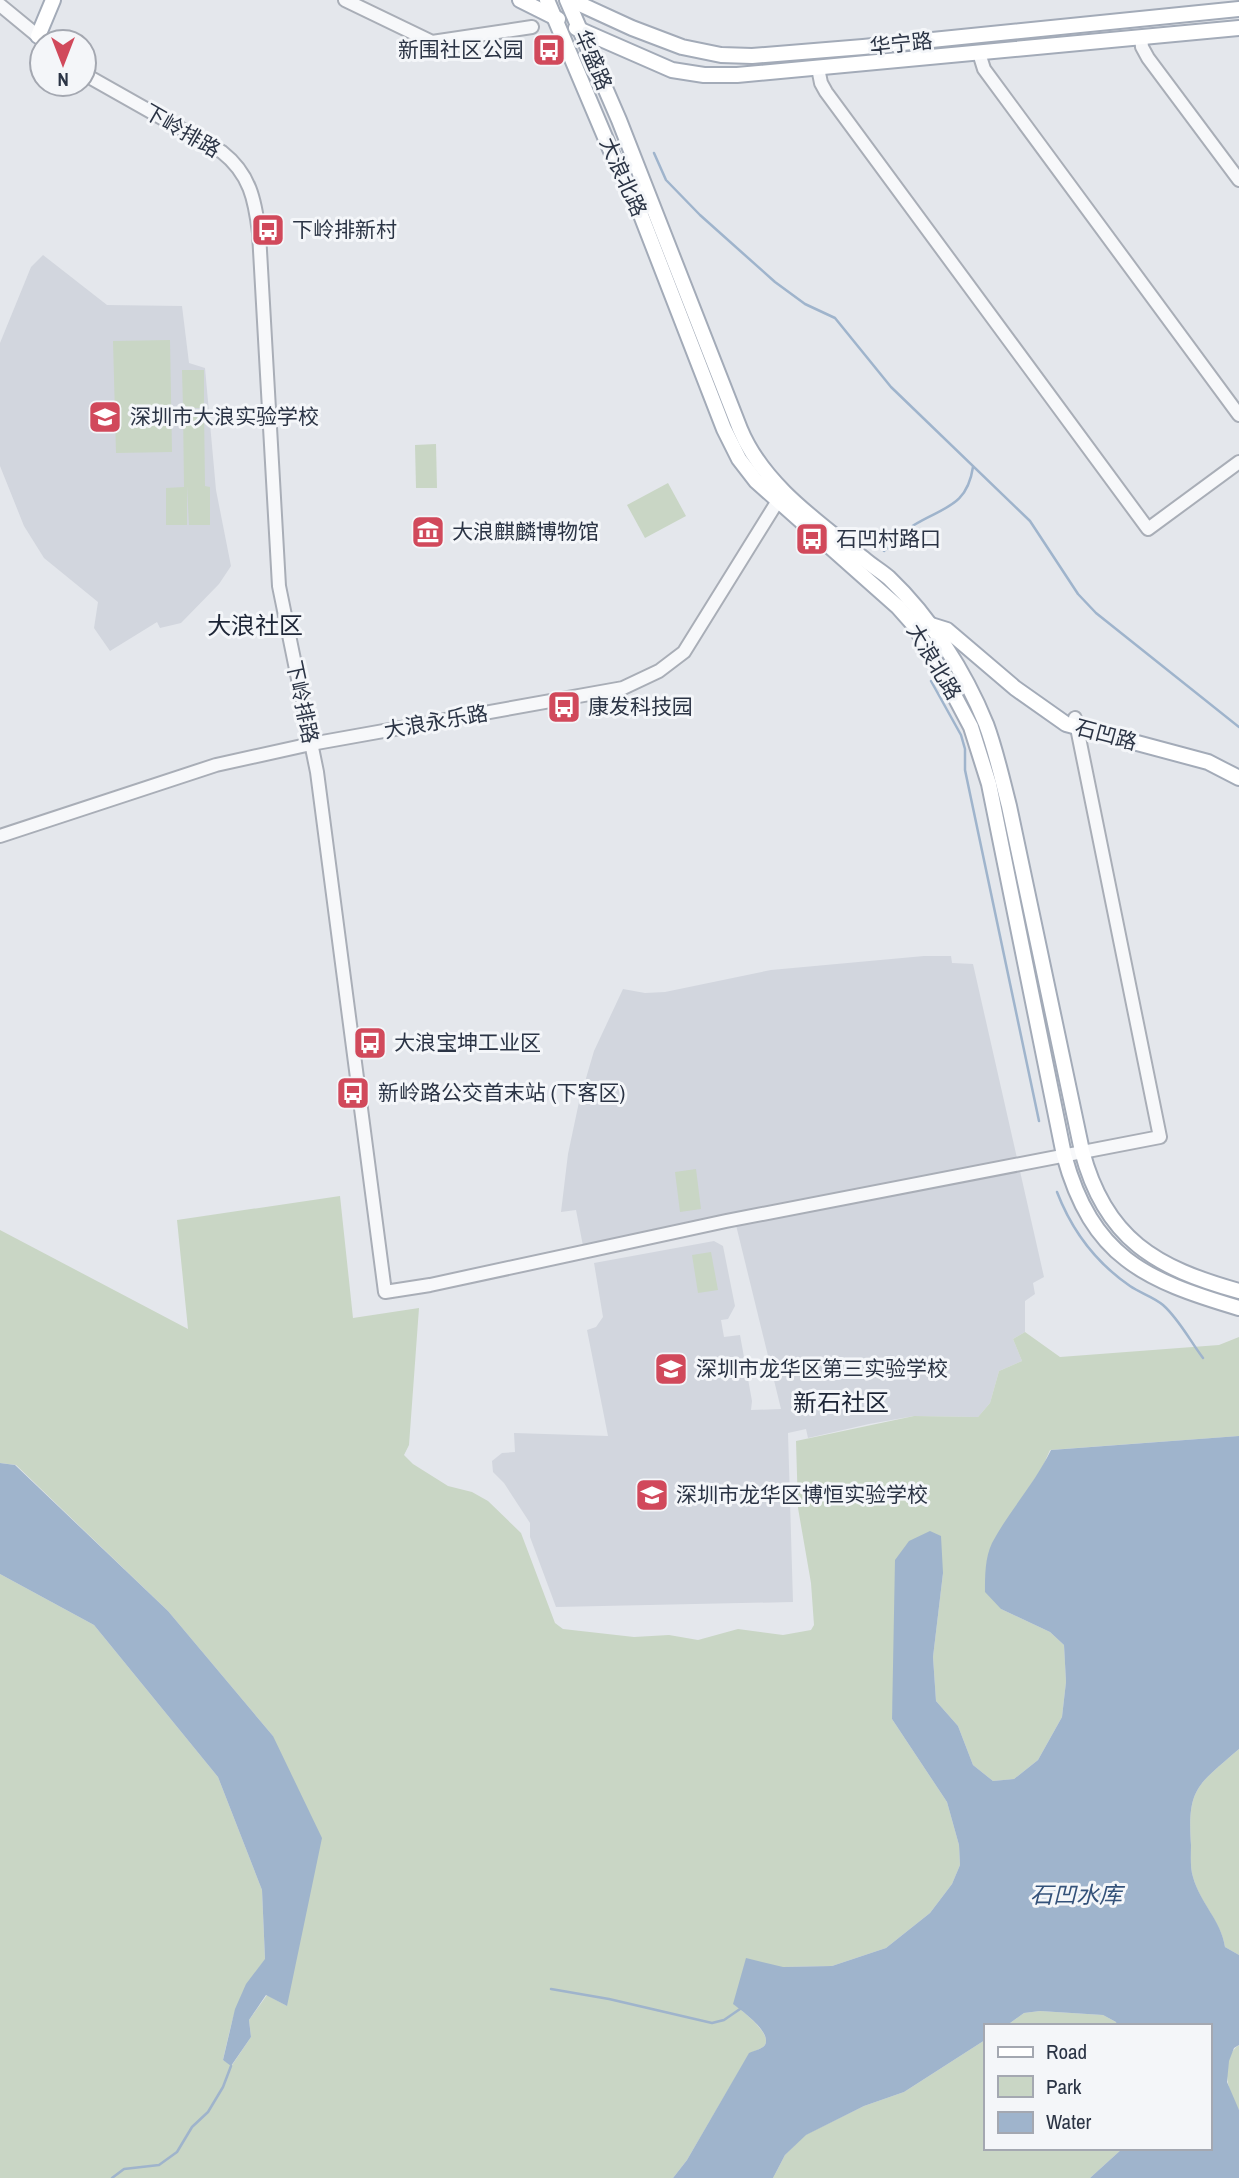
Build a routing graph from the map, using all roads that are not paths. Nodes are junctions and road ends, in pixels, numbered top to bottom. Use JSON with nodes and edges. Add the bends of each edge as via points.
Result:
{"nodes":[{"id":1,"x":43,"y":0,"type":"edge"},
{"id":2,"x":53,"y":0,"type":"edge"},
{"id":3,"x":345,"y":0,"type":"edge"},
{"id":4,"x":520,"y":0,"type":"edge"},
{"id":5,"x":547,"y":0,"type":"edge"},
{"id":6,"x":569,"y":0,"type":"edge"},
{"id":7,"x":0,"y":5,"type":"edge"},
{"id":8,"x":1239,"y":9,"type":"edge"},
{"id":9,"x":555,"y":18,"type":"junction"},
{"id":10,"x":532,"y":27,"type":"dead end"},
{"id":11,"x":28,"y":28,"type":"edge"},
{"id":12,"x":39,"y":28,"type":"edge"},
{"id":13,"x":41,"y":28,"type":"edge"},
{"id":14,"x":1239,"y":28,"type":"edge"},
{"id":15,"x":579,"y":30,"type":"junction"},
{"id":16,"x":1141,"y":37,"type":"junction"},
{"id":17,"x":979,"y":53,"type":"junction"},
{"id":18,"x":818,"y":68,"type":"junction"},
{"id":19,"x":98,"y":82,"type":"edge"},
{"id":20,"x":619,"y":120,"type":"joint"},
{"id":21,"x":1239,"y":180,"type":"edge"},
{"id":22,"x":1239,"y":415,"type":"edge"},
{"id":23,"x":1238,"y":464,"type":"edge"},
{"id":24,"x":782,"y":496,"type":"junction"},
{"id":25,"x":930,"y":628,"type":"junction"},
{"id":26,"x":1077,"y":723,"type":"junction"},
{"id":27,"x":311,"y":744,"type":"junction"},
{"id":28,"x":1239,"y":767,"type":"edge"},
{"id":29,"x":1239,"y":778,"type":"edge"},
{"id":30,"x":0,"y":836,"type":"edge"},
{"id":31,"x":1082,"y":1151,"type":"junction"},
{"id":32,"x":1064,"y":1155,"type":"junction"},
{"id":33,"x":1239,"y":1291,"type":"edge"},
{"id":34,"x":1239,"y":1308,"type":"edge"}],
"edges":[{"from":1,"to":12,"type":"main road"},
{"from":2,"to":13,"type":"main road"},
{"from":3,"to":10,"type":"street","via":[[432,43]]},
{"from":4,"to":9,"type":"main road"},
{"from":5,"to":9,"type":"main road","name":"华盛路"},
{"from":6,"to":8,"type":"main road","name":"华宁路","via":[[682,47],[752,56]]},
{"from":6,"to":15,"type":"main road","name":"华盛路"},
{"from":7,"to":11,"type":"street"},
{"from":9,"to":15,"type":"main road"},
{"from":9,"to":24,"type":"main road","name":"大浪北路","via":[[634,197],[731,444],[756,481]]},
{"from":14,"to":16,"type":"main road","name":"华宁路"},
{"from":15,"to":18,"type":"main road","name":"华宁路","via":[[672,69],[704,75]]},
{"from":15,"to":20,"type":"main road","name":"华盛路"},
{"from":16,"to":17,"type":"main road","name":"华宁路"},
{"from":16,"to":21,"type":"street","via":[[1148,58]]},
{"from":17,"to":18,"type":"main road","name":"华宁路"},
{"from":17,"to":22,"type":"street","via":[[984,69]]},
{"from":18,"to":23,"type":"street","via":[[825,92],[1148,529]]},
{"from":19,"to":27,"type":"street","name":"下岭排路","via":[[222,152],[236,163],[252,194],[259,233],[279,586]]},
{"from":20,"to":24,"type":"main road","name":"大浪北路","via":[[743,438]]},
{"from":24,"to":25,"type":"main road","name":"大浪北路","via":[[888,577]]},
{"from":24,"to":27,"type":"street","name":"大浪永乐路","via":[[691,643],[659,671],[603,693]]},
{"from":24,"to":32,"type":"main road","name":"大浪北路","via":[[898,607],[928,649],[971,727],[989,784]]},
{"from":25,"to":26,"type":"main road","name":"石凹路","via":[[941,626],[1043,709],[1066,724]]},
{"from":25,"to":31,"type":"main road","name":"大浪北路","via":[[972,695],[999,764]]},
{"from":26,"to":28,"type":"main road","name":"石凹路","via":[[1214,755]]},
{"from":26,"to":29,"type":"main road","name":"石凹路","via":[[1209,762]]},
{"from":26,"to":31,"type":"street","via":[[1160,1137]]},
{"from":27,"to":30,"type":"street","name":"大浪永乐路","via":[[216,765]]},
{"from":27,"to":32,"type":"street","name":"下岭排路","via":[[385,1292]]},
{"from":31,"to":32,"type":"street"},
{"from":31,"to":33,"type":"main road","name":"大浪北路","via":[[1096,1193],[1112,1220],[1134,1243],[1167,1266]]},
{"from":32,"to":34,"type":"main road","name":"大浪北路","via":[[1083,1209],[1102,1238],[1132,1265],[1164,1284]]}]}
